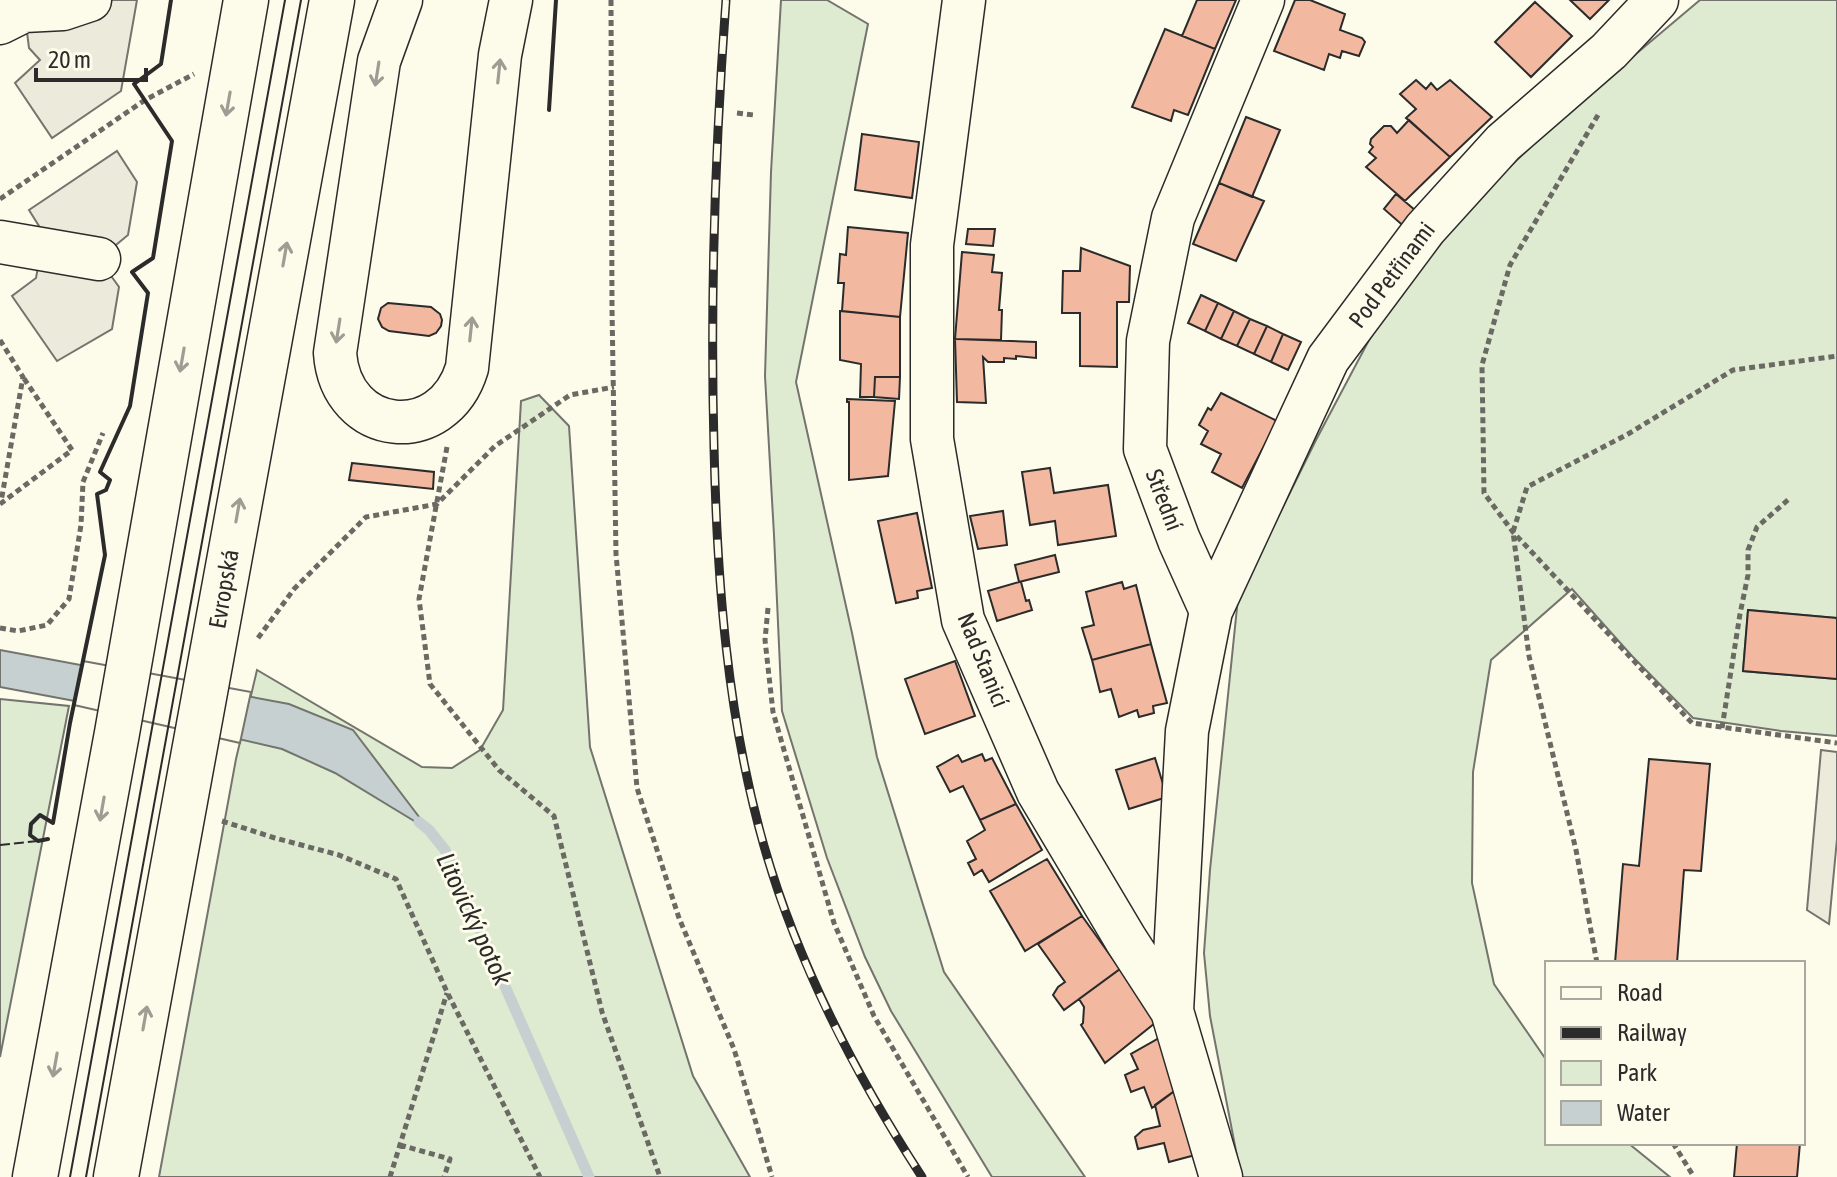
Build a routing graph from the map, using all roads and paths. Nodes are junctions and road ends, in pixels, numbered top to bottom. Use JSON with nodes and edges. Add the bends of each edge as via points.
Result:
{"nodes":[{"id":1,"x":90,"y":0,"type":"edge"},
{"id":2,"x":246,"y":0,"type":"edge"},
{"id":3,"x":332,"y":0,"type":"edge"},
{"id":4,"x":401,"y":0,"type":"edge"},
{"id":5,"x":511,"y":0,"type":"edge"},
{"id":6,"x":611,"y":0,"type":"edge"},
{"id":7,"x":964,"y":0,"type":"edge"},
{"id":8,"x":1263,"y":0,"type":"edge"},
{"id":9,"x":1657,"y":0,"type":"edge"},
{"id":10,"x":0,"y":23,"type":"edge"},
{"id":11,"x":197,"y":72,"type":"dead end"},
{"id":12,"x":1600,"y":112,"type":"dead end"},
{"id":13,"x":737,"y":113,"type":"dead end"},
{"id":14,"x":754,"y":115,"type":"dead end"},
{"id":15,"x":0,"y":199,"type":"edge"},
{"id":16,"x":0,"y":242,"type":"edge"},
{"id":17,"x":99,"y":259,"type":"dead end"},
{"id":18,"x":0,"y":340,"type":"edge"},
{"id":19,"x":1837,"y":356,"type":"edge"},
{"id":20,"x":23,"y":377,"type":"junction"},
{"id":21,"x":614,"y":387,"type":"junction"},
{"id":22,"x":103,"y":433,"type":"dead end"},
{"id":23,"x":449,"y":435,"type":"dead end"},
{"id":24,"x":1789,"y":499,"type":"dead end"},
{"id":25,"x":0,"y":504,"type":"edge"},
{"id":26,"x":437,"y":504,"type":"junction"},
{"id":27,"x":1513,"y":532,"type":"junction"},
{"id":28,"x":768,"y":608,"type":"dead end"},
{"id":29,"x":1211,"y":611,"type":"junction"},
{"id":30,"x":0,"y":628,"type":"edge"},
{"id":31,"x":257,"y":639,"type":"dead end"},
{"id":32,"x":1722,"y":728,"type":"junction"},
{"id":33,"x":1837,"y":743,"type":"edge"},
{"id":34,"x":233,"y":825,"type":"dead end"},
{"id":35,"x":1597,"y":961,"type":"edge"},
{"id":36,"x":447,"y":992,"type":"junction"},
{"id":37,"x":1172,"y":1011,"type":"junction"},
{"id":38,"x":400,"y":1145,"type":"junction"},
{"id":39,"x":1674,"y":1145,"type":"edge"},
{"id":40,"x":35,"y":1177,"type":"edge"},
{"id":41,"x":116,"y":1177,"type":"edge"},
{"id":42,"x":390,"y":1177,"type":"edge"},
{"id":43,"x":444,"y":1177,"type":"edge"},
{"id":44,"x":540,"y":1177,"type":"edge"},
{"id":45,"x":660,"y":1177,"type":"edge"},
{"id":46,"x":772,"y":1177,"type":"edge"},
{"id":47,"x":968,"y":1177,"type":"edge"},
{"id":48,"x":1221,"y":1177,"type":"edge"},
{"id":49,"x":1694,"y":1177,"type":"edge"}],
"edges":[{"from":1,"to":10,"type":"street","via":[[63,9],[24,11]]},
{"from":2,"to":40,"type":"main road","one_way":true},
{"from":41,"to":3,"type":"main road","name":"Evropská","one_way":true},
{"from":4,"to":5,"type":"street","one_way":true,"via":[[379,61],[335,353],[338,376],[355,403],[376,417],[405,422],[442,408],[464,380],[500,55]]},
{"from":6,"to":21,"type":"path"},
{"from":7,"to":37,"type":"street","name":"Nad Stanicí","via":[[932,245],[932,439],[963,620],[1038,792]]},
{"from":8,"to":29,"type":"street","name":"Střední","via":[[1173,218],[1148,341],[1145,449]]},
{"from":9,"to":29,"type":"street","name":"Pod Petřinami","via":[[1609,51],[1503,143],[1425,229],[1328,359]]},
{"from":11,"to":15,"type":"path","via":[[145,100]]},
{"from":12,"to":27,"type":"path","via":[[1510,265],[1482,365],[1484,493]]},
{"from":13,"to":14,"type":"path"},
{"from":16,"to":17,"type":"street"},
{"from":18,"to":20,"type":"path"},
{"from":19,"to":27,"type":"path","via":[[1733,370],[1527,487]]},
{"from":20,"to":25,"type":"path"},
{"from":20,"to":25,"type":"path","via":[[72,450]]},
{"from":21,"to":26,"type":"path","via":[[570,395],[495,446]]},
{"from":21,"to":46,"type":"path","via":[[616,554],[637,788],[679,918],[734,1049]]},
{"from":22,"to":30,"type":"path","via":[[83,482],[69,599],[47,625],[18,631]]},
{"from":23,"to":26,"type":"path"},
{"from":24,"to":32,"type":"path","via":[[1757,527],[1748,550]]},
{"from":26,"to":31,"type":"path","via":[[366,517],[294,589]]},
{"from":26,"to":45,"type":"path","via":[[419,599],[430,684],[499,770],[554,816],[602,1012]]},
{"from":27,"to":32,"type":"path","via":[[1692,723]]},
{"from":27,"to":35,"type":"path","via":[[1529,656]]},
{"from":28,"to":47,"type":"path","via":[[765,640],[773,712],[834,923],[874,1016]]},
{"from":29,"to":37,"type":"street","via":[[1187,731]]},
{"from":32,"to":33,"type":"path"},
{"from":34,"to":36,"type":"path","via":[[339,855],[396,879]]},
{"from":36,"to":38,"type":"path"},
{"from":36,"to":44,"type":"path"},
{"from":37,"to":48,"type":"street","name":"Nad Stanicí"},
{"from":38,"to":42,"type":"path"},
{"from":38,"to":43,"type":"path","via":[[450,1159]]},
{"from":39,"to":49,"type":"path"}]}
